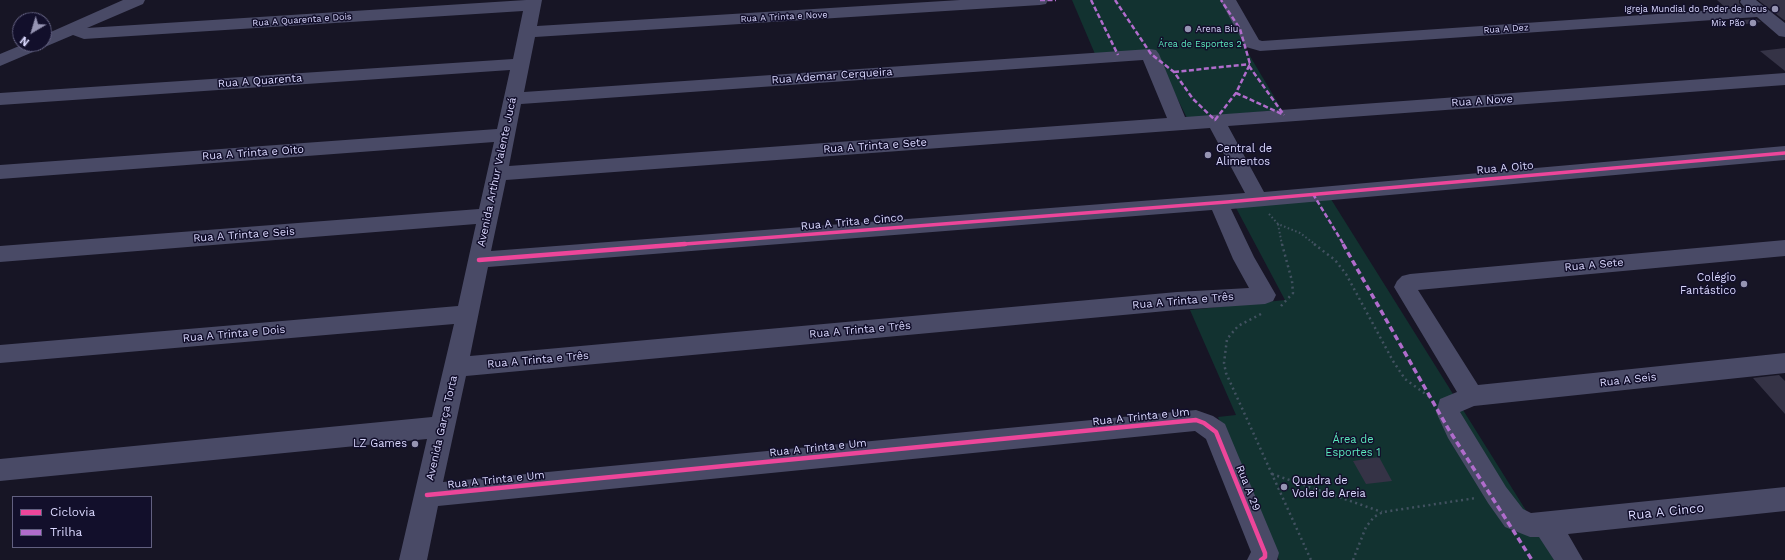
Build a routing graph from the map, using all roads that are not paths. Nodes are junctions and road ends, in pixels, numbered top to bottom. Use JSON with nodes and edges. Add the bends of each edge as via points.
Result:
{"nodes":[{"id":1,"x":138,"y":0,"type":"edge"},
{"id":2,"x":1040,"y":0,"type":"edge"},
{"id":3,"x":1228,"y":0,"type":"edge"},
{"id":4,"x":1746,"y":0,"type":"edge"},
{"id":5,"x":534,"y":2,"type":"edge"},
{"id":6,"x":1760,"y":12,"type":"junction"},
{"id":7,"x":73,"y":28,"type":"junction"},
{"id":8,"x":527,"y":32,"type":"junction"},
{"id":9,"x":1785,"y":32,"type":"edge"},
{"id":10,"x":52,"y":37,"type":"edge"},
{"id":11,"x":20,"y":52,"type":"edge"},
{"id":12,"x":0,"y":61,"type":"edge"},
{"id":13,"x":520,"y":64,"type":"junction"},
{"id":14,"x":1785,"y":79,"type":"edge"},
{"id":15,"x":0,"y":99,"type":"edge"},
{"id":16,"x":513,"y":99,"type":"junction"},
{"id":17,"x":1215,"y":120,"type":"junction"},
{"id":18,"x":1178,"y":123,"type":"junction"},
{"id":19,"x":505,"y":135,"type":"junction"},
{"id":20,"x":1785,"y":153,"type":"edge"},
{"id":21,"x":0,"y":172,"type":"edge"},
{"id":22,"x":497,"y":174,"type":"junction"},
{"id":23,"x":1258,"y":199,"type":"junction"},
{"id":24,"x":1223,"y":202,"type":"junction"},
{"id":25,"x":488,"y":216,"type":"junction"},
{"id":26,"x":1785,"y":248,"type":"edge"},
{"id":27,"x":0,"y":254,"type":"edge"},
{"id":28,"x":478,"y":260,"type":"junction"},
{"id":29,"x":467,"y":314,"type":"junction"},
{"id":30,"x":0,"y":354,"type":"edge"},
{"id":31,"x":1785,"y":363,"type":"edge"},
{"id":32,"x":456,"y":367,"type":"junction"},
{"id":33,"x":1472,"y":396,"type":"junction"},
{"id":34,"x":442,"y":427,"type":"junction"},
{"id":35,"x":1210,"y":427,"type":"joint"},
{"id":36,"x":0,"y":470,"type":"edge"},
{"id":37,"x":427,"y":495,"type":"junction"},
{"id":38,"x":1785,"y":499,"type":"edge"},
{"id":39,"x":1546,"y":524,"type":"junction"},
{"id":40,"x":1263,"y":559,"type":"edge"},
{"id":41,"x":412,"y":560,"type":"edge"},
{"id":42,"x":1568,"y":560,"type":"edge"}],
"edges":[{"from":1,"to":7,"type":"street"},
{"from":2,"to":8,"type":"street","name":"Rua A Trinta e Nove"},
{"from":3,"to":6,"type":"street","name":"Rua A Dez","via":[[1252,43],[1260,46]]},
{"from":4,"to":6,"type":"street"},
{"from":5,"to":7,"type":"street","name":"Rua A Quarenta e Dois","via":[[84,34]]},
{"from":5,"to":8,"type":"street","name":"Avenida Arthur Valente Jucá"},
{"from":6,"to":9,"type":"street"},
{"from":7,"to":10,"type":"street"},
{"from":8,"to":13,"type":"street","name":"Avenida Arthur Valente Jucá"},
{"from":11,"to":12,"type":"street"},
{"from":13,"to":15,"type":"street","name":"Rua A Quarenta"},
{"from":13,"to":16,"type":"street","name":"Avenida Arthur Valente Jucá"},
{"from":14,"to":17,"type":"street","name":"Rua A Nove"},
{"from":16,"to":18,"type":"street","name":"Rua Ademar Cerqueira","via":[[1151,54]]},
{"from":16,"to":19,"type":"street","name":"Avenida Arthur Valente Jucá"},
{"from":17,"to":18,"type":"street","name":"Rua A Nove"},
{"from":17,"to":23,"type":"street"},
{"from":18,"to":22,"type":"street","name":"Rua A Trinta e Sete"},
{"from":19,"to":21,"type":"street","name":"Rua A Trinta e Oito"},
{"from":19,"to":22,"type":"street","name":"Avenida Arthur Valente Jucá"},
{"from":20,"to":23,"type":"street","name":"Rua A Oito"},
{"from":22,"to":25,"type":"street","name":"Avenida Arthur Valente Jucá"},
{"from":23,"to":24,"type":"street","name":"Rua A Oito"},
{"from":24,"to":28,"type":"street","name":"Rua A Trita e Cinco"},
{"from":24,"to":32,"type":"street","name":"Rua A Trinta e Três","via":[[1244,259],[1269,305],[1169,302]]},
{"from":25,"to":27,"type":"street","name":"Rua A Trinta e Seis"},
{"from":25,"to":28,"type":"street","name":"Avenida Arthur Valente Jucá"},
{"from":26,"to":33,"type":"street","name":"Rua A Sete","via":[[1410,282],[1405,287]]},
{"from":28,"to":29,"type":"street","name":"Avenida Arthur Valente Jucá"},
{"from":29,"to":30,"type":"street","name":"Rua A Trinta e Dois"},
{"from":29,"to":32,"type":"street","name":"Avenida Arthur Valente Jucá"},
{"from":31,"to":33,"type":"street","name":"Rua A Seis"},
{"from":32,"to":34,"type":"street","name":"Avenida Garça Torta"},
{"from":33,"to":39,"type":"street","name":"Rua A Seis","via":[[1449,406],[1448,412],[1458,430],[1496,495],[1514,518],[1530,525]]},
{"from":34,"to":36,"type":"street"},
{"from":34,"to":37,"type":"street","name":"Avenida Garça Torta"},
{"from":35,"to":37,"type":"street","name":"Rua A Trinta e Um","via":[[1196,420]]},
{"from":35,"to":40,"type":"street","name":"Rua A 29","via":[[1216,432],[1265,553]]},
{"from":37,"to":41,"type":"street","name":"Avenida Garça Torta"},
{"from":38,"to":39,"type":"street","name":"Rua A Cinco"},
{"from":39,"to":42,"type":"street"}]}
